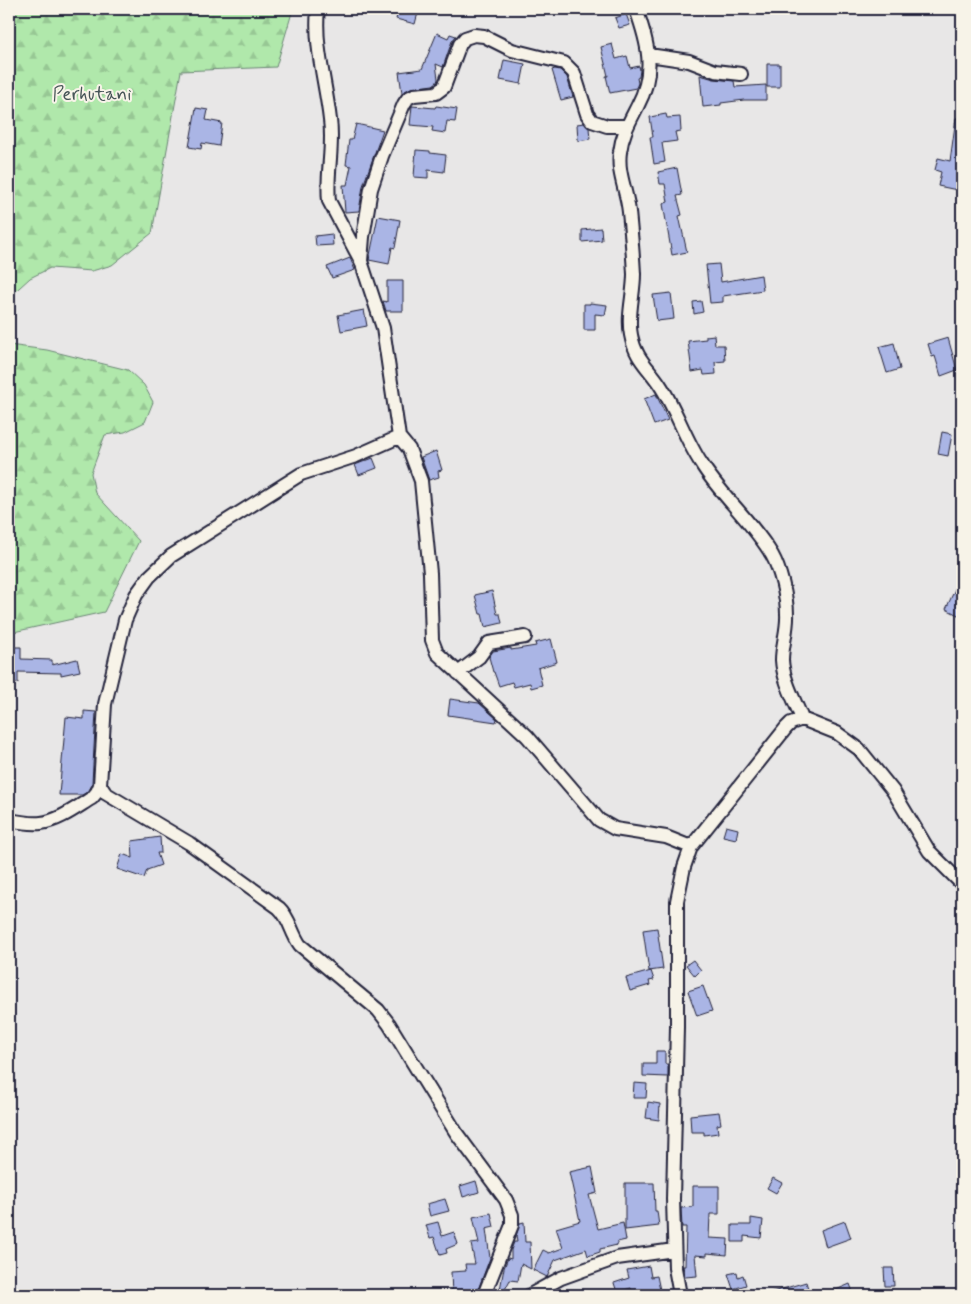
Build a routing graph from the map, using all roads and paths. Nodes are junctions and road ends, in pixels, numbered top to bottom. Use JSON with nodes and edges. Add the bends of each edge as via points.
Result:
{"nodes":[{"id":1,"x":318,"y":9,"type":"edge"},
{"id":2,"x":636,"y":9,"type":"edge"},
{"id":3,"x":649,"y":55,"type":"junction"},
{"id":4,"x":742,"y":74,"type":"dead end"},
{"id":5,"x":626,"y":126,"type":"junction"},
{"id":6,"x":361,"y":261,"type":"junction"},
{"id":7,"x":399,"y":437,"type":"junction"},
{"id":8,"x":525,"y":637,"type":"dead end"},
{"id":9,"x":458,"y":673,"type":"junction"},
{"id":10,"x":802,"y":719,"type":"junction"},
{"id":11,"x":100,"y":785,"type":"junction"},
{"id":12,"x":9,"y":820,"type":"edge"},
{"id":13,"x":691,"y":847,"type":"junction"},
{"id":14,"x":962,"y":884,"type":"edge"},
{"id":15,"x":674,"y":1250,"type":"junction"},
{"id":16,"x":484,"y":1295,"type":"edge"},
{"id":17,"x":530,"y":1295,"type":"edge"},
{"id":18,"x":680,"y":1295,"type":"edge"}],
"edges":[{"from":1,"to":6,"type":"street","via":[[317,34],[331,127],[329,201]]},
{"from":2,"to":3,"type":"street"},
{"from":3,"to":4,"type":"street"},
{"from":3,"to":5,"type":"street","via":[[646,87]]},
{"from":5,"to":6,"type":"street","via":[[607,126],[592,121],[574,73],[564,63],[512,50],[484,36],[465,38],[444,87],[436,93],[414,95],[404,104],[371,188]]},
{"from":5,"to":10,"type":"street","via":[[619,162],[629,210],[634,276],[630,334],[634,348],[660,385],[700,463],[773,556],[787,614],[782,659]]},
{"from":6,"to":7,"type":"street","via":[[383,328]]},
{"from":7,"to":9,"type":"street","via":[[409,448],[420,481],[434,647]]},
{"from":7,"to":11,"type":"street","via":[[356,456],[301,474],[171,556],[149,577],[136,595],[125,620],[104,704]]},
{"from":8,"to":9,"type":"street","via":[[488,644],[479,657]]},
{"from":9,"to":13,"type":"street","via":[[527,736],[599,820],[615,830],[666,837]]},
{"from":10,"to":13,"type":"street","via":[[786,728]]},
{"from":10,"to":14,"type":"street","via":[[837,732],[858,749],[893,791],[929,851]]},
{"from":11,"to":12,"type":"street","via":[[92,798],[54,820],[29,823]]},
{"from":11,"to":16,"type":"street","via":[[106,793],[188,843],[279,908],[288,918],[300,945],[378,1010],[390,1024],[457,1134],[506,1200],[512,1215],[512,1225]]},
{"from":13,"to":15,"type":"street","via":[[677,901]]},
{"from":15,"to":17,"type":"street","via":[[617,1258],[561,1278]]},
{"from":15,"to":18,"type":"street"}]}
